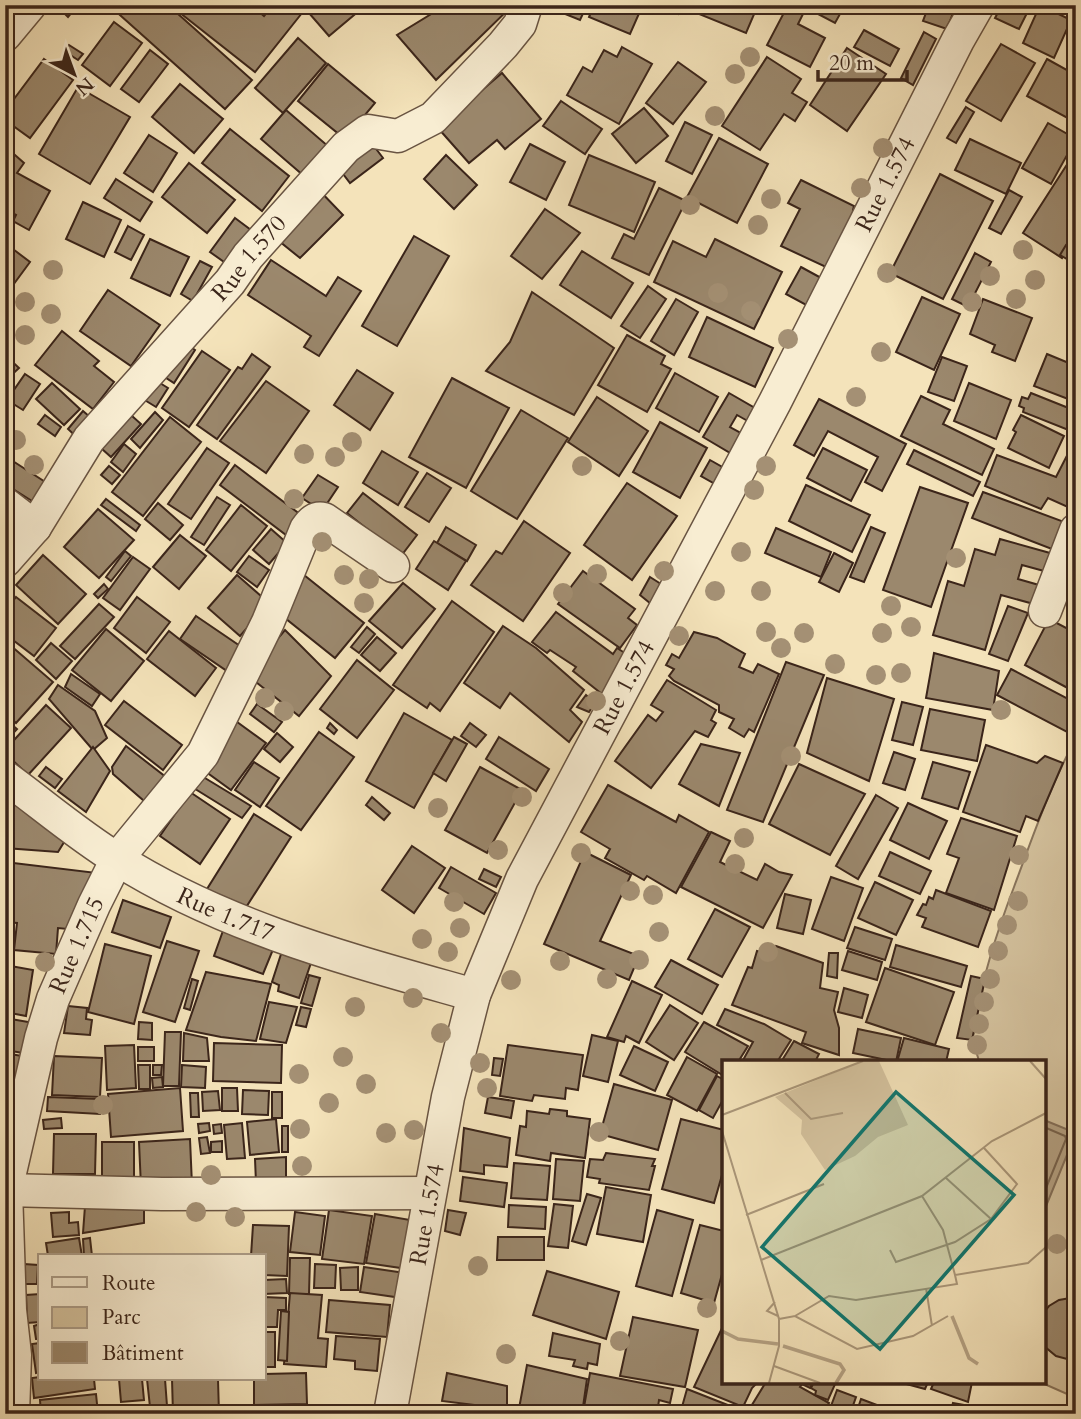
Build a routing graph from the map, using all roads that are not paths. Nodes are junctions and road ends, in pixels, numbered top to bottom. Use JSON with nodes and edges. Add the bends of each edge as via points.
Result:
{"nodes":[{"id":1,"x":30,"y":5,"type":"edge"},
{"id":2,"x":526,"y":5,"type":"edge"},
{"id":3,"x":978,"y":5,"type":"edge"},
{"id":4,"x":5,"y":35,"type":"edge"},
{"id":5,"x":5,"y":504,"type":"edge"},
{"id":6,"x":35,"y":527,"type":"junction"},
{"id":7,"x":1076,"y":530,"type":"edge"},
{"id":8,"x":5,"y":561,"type":"edge"},
{"id":9,"x":393,"y":566,"type":"dead end"},
{"id":10,"x":1045,"y":611,"type":"dead end"},
{"id":11,"x":5,"y":777,"type":"edge"},
{"id":12,"x":117,"y":859,"type":"junction"},
{"id":13,"x":474,"y":995,"type":"junction"},
{"id":14,"x":6,"y":1190,"type":"edge"},
{"id":15,"x":429,"y":1193,"type":"junction"},
{"id":16,"x":13,"y":1414,"type":"edge"},
{"id":17,"x":390,"y":1414,"type":"edge"}],
"edges":[{"from":1,"to":4,"type":"street"},
{"from":2,"to":6,"type":"street","name":"Rue 1.570","via":[[520,24],[503,45],[433,118],[398,136],[368,131],[346,147],[89,439]]},
{"from":3,"to":13,"type":"street","name":"Rue 1.574","via":[[522,879]]},
{"from":5,"to":6,"type":"street"},
{"from":6,"to":8,"type":"street","name":"Rue 1.570"},
{"from":7,"to":10,"type":"street"},
{"from":9,"to":12,"type":"street","name":"Rue 1.715","via":[[324,519],[312,521],[203,754]]},
{"from":11,"to":12,"type":"street","name":"Rue 1.717"},
{"from":12,"to":13,"type":"street","name":"Rue 1.717","via":[[211,910],[318,951]]},
{"from":12,"to":14,"type":"street","name":"Rue 1.715","via":[[52,999]]},
{"from":13,"to":15,"type":"street","name":"Rue 1.574"},
{"from":14,"to":15,"type":"street"},
{"from":14,"to":16,"type":"street","name":"Rue 1.715","via":[[15,1355]]},
{"from":15,"to":17,"type":"street","name":"Rue 1.574"}]}
